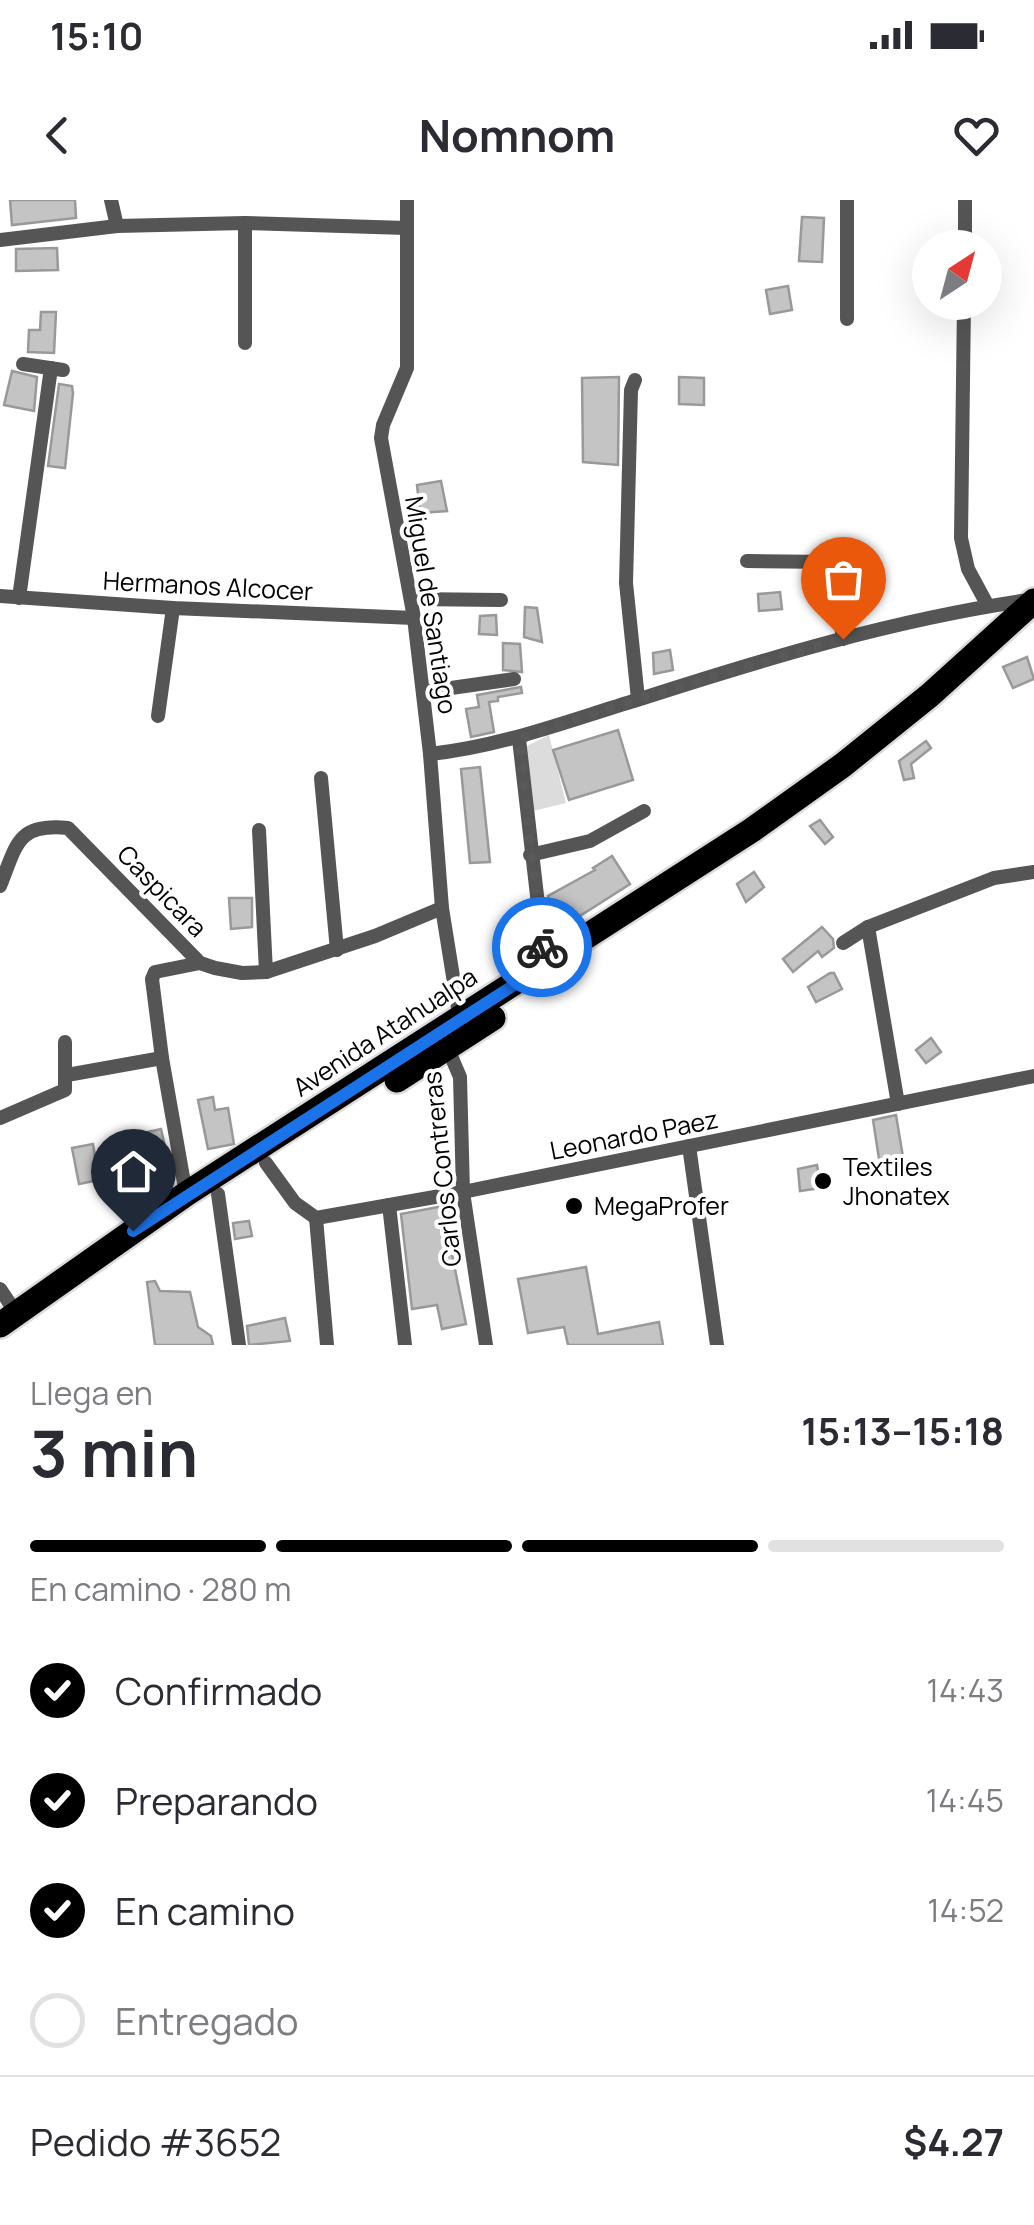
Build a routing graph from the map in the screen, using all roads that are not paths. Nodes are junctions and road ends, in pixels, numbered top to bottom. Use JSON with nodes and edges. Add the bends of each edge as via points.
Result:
{"nodes":[{"id":1,"x":111,"y":200,"type":"edge"},
{"id":2,"x":407,"y":200,"type":"edge"},
{"id":3,"x":847,"y":200,"type":"edge"},
{"id":4,"x":966,"y":200,"type":"edge"},
{"id":5,"x":244,"y":223,"type":"junction"},
{"id":6,"x":117,"y":226,"type":"junction"},
{"id":7,"x":406,"y":228,"type":"junction"},
{"id":8,"x":965,"y":230,"type":"edge"},
{"id":9,"x":0,"y":240,"type":"edge"},
{"id":10,"x":847,"y":319,"type":"dead end"},
{"id":11,"x":964,"y":320,"type":"edge"},
{"id":12,"x":244,"y":343,"type":"dead end"},
{"id":13,"x":24,"y":364,"type":"dead end"},
{"id":14,"x":635,"y":380,"type":"dead end"},
{"id":15,"x":747,"y":562,"type":"dead end"},
{"id":16,"x":0,"y":596,"type":"edge"},
{"id":17,"x":19,"y":598,"type":"junction"},
{"id":18,"x":411,"y":598,"type":"junction"},
{"id":19,"x":501,"y":600,"type":"dead end"},
{"id":20,"x":1034,"y":600,"type":"edge"},
{"id":21,"x":988,"y":606,"type":"junction"},
{"id":22,"x":173,"y":608,"type":"junction"},
{"id":23,"x":414,"y":618,"type":"junction"},
{"id":24,"x":1034,"y":620,"type":"edge"},
{"id":25,"x":843,"y":639,"type":"junction"},
{"id":26,"x":514,"y":679,"type":"dead end"},
{"id":27,"x":423,"y":692,"type":"junction"},
{"id":28,"x":638,"y":699,"type":"junction"},
{"id":29,"x":158,"y":716,"type":"dead end"},
{"id":30,"x":519,"y":739,"type":"junction"},
{"id":31,"x":430,"y":754,"type":"junction"},
{"id":32,"x":321,"y":778,"type":"dead end"},
{"id":33,"x":644,"y":811,"type":"dead end"},
{"id":34,"x":259,"y":830,"type":"dead end"},
{"id":35,"x":530,"y":856,"type":"junction"},
{"id":36,"x":1034,"y":872,"type":"edge"},
{"id":37,"x":0,"y":886,"type":"edge"},
{"id":38,"x":442,"y":908,"type":"junction"},
{"id":39,"x":868,"y":927,"type":"junction"},
{"id":40,"x":843,"y":943,"type":"dead end"},
{"id":41,"x":336,"y":950,"type":"junction"},
{"id":42,"x":200,"y":963,"type":"junction"},
{"id":43,"x":545,"y":965,"type":"junction"},
{"id":44,"x":266,"y":972,"type":"junction"},
{"id":45,"x":460,"y":1020,"type":"junction"},
{"id":46,"x":65,"y":1042,"type":"dead end"},
{"id":47,"x":448,"y":1049,"type":"junction"},
{"id":48,"x":162,"y":1058,"type":"junction"},
{"id":49,"x":66,"y":1075,"type":"junction"},
{"id":50,"x":1034,"y":1076,"type":"edge"},
{"id":51,"x":898,"y":1104,"type":"junction"},
{"id":52,"x":0,"y":1118,"type":"edge"},
{"id":53,"x":689,"y":1146,"type":"junction"},
{"id":54,"x":266,"y":1162,"type":"junction"},
{"id":55,"x":463,"y":1192,"type":"junction"},
{"id":56,"x":186,"y":1194,"type":"junction"},
{"id":57,"x":218,"y":1194,"type":"junction"},
{"id":58,"x":389,"y":1205,"type":"junction"},
{"id":59,"x":316,"y":1218,"type":"junction"},
{"id":60,"x":0,"y":1290,"type":"edge"},
{"id":61,"x":8,"y":1319,"type":"edge"},
{"id":62,"x":2,"y":1345,"type":"edge"},
{"id":63,"x":239,"y":1345,"type":"edge"},
{"id":64,"x":327,"y":1345,"type":"edge"},
{"id":65,"x":405,"y":1345,"type":"edge"},
{"id":66,"x":486,"y":1345,"type":"edge"},
{"id":67,"x":718,"y":1345,"type":"edge"}],
"edges":[{"from":1,"to":6,"type":"street"},
{"from":2,"to":7,"type":"street","name":"Miguel de Santiago"},
{"from":3,"to":10,"type":"street"},
{"from":4,"to":8,"type":"street"},
{"from":5,"to":6,"type":"street"},
{"from":5,"to":7,"type":"street"},
{"from":5,"to":12,"type":"street"},
{"from":6,"to":9,"type":"street"},
{"from":7,"to":18,"type":"street","name":"Miguel de Santiago","via":[[407,368],[381,438]]},
{"from":11,"to":21,"type":"street","via":[[961,538]]},
{"from":13,"to":17,"type":"street","via":[[57,369]]},
{"from":14,"to":28,"type":"street","via":[[626,583]]},
{"from":15,"to":25,"type":"street","via":[[833,562]]},
{"from":16,"to":17,"type":"street","name":"Hermanos Alcocer"},
{"from":17,"to":22,"type":"street","name":"Hermanos Alcocer"},
{"from":18,"to":19,"type":"street"},
{"from":18,"to":23,"type":"street","name":"Miguel de Santiago"},
{"from":20,"to":21,"type":"street"},
{"from":20,"to":43,"type":"highway","name":"Avenida Atahualpa","via":[[844,765]]},
{"from":21,"to":25,"type":"street"},
{"from":22,"to":23,"type":"street","name":"Hermanos Alcocer"},
{"from":22,"to":29,"type":"street"},
{"from":23,"to":27,"type":"street","name":"Miguel de Santiago"},
{"from":24,"to":47,"type":"highway","name":"Avenida Atahualpa","via":[[838,788]]},
{"from":25,"to":28,"type":"street"},
{"from":26,"to":27,"type":"street"},
{"from":27,"to":31,"type":"street","name":"Miguel de Santiago"},
{"from":28,"to":30,"type":"street"},
{"from":30,"to":31,"type":"street"},
{"from":30,"to":35,"type":"street"},
{"from":31,"to":38,"type":"street","name":"Miguel de Santiago"},
{"from":32,"to":41,"type":"street"},
{"from":33,"to":35,"type":"street","via":[[590,840]]},
{"from":34,"to":44,"type":"street"},
{"from":35,"to":43,"type":"street"},
{"from":36,"to":39,"type":"street","via":[[994,878]]},
{"from":37,"to":42,"type":"street","name":"Caspicara","via":[[23,835],[39,826],[68,828]]},
{"from":38,"to":41,"type":"street","name":"Caspicara"},
{"from":38,"to":45,"type":"street","name":"Miguel de Santiago"},
{"from":39,"to":40,"type":"street"},
{"from":39,"to":51,"type":"street"},
{"from":41,"to":44,"type":"street","name":"Caspicara"},
{"from":42,"to":44,"type":"street","name":"Caspicara"},
{"from":42,"to":48,"type":"street","via":[[152,978]]},
{"from":43,"to":45,"type":"highway","name":"Avenida Atahualpa"},
{"from":45,"to":56,"type":"highway","name":"Avenida Atahualpa"},
{"from":46,"to":49,"type":"street"},
{"from":47,"to":54,"type":"highway","name":"Avenida Atahualpa"},
{"from":47,"to":55,"type":"street","name":"Carlos Contreras","via":[[460,1077]]},
{"from":48,"to":49,"type":"street"},
{"from":48,"to":56,"type":"street"},
{"from":49,"to":52,"type":"street","via":[[65,1090]]},
{"from":50,"to":51,"type":"street","name":"Leonardo Paez"},
{"from":51,"to":53,"type":"street","name":"Leonardo Paez"},
{"from":53,"to":55,"type":"street","name":"Leonardo Paez"},
{"from":53,"to":67,"type":"street"},
{"from":54,"to":57,"type":"highway","name":"Avenida Atahualpa"},
{"from":54,"to":59,"type":"street","via":[[295,1203]]},
{"from":55,"to":58,"type":"street","name":"Leonardo Paez"},
{"from":55,"to":66,"type":"street","name":"Carlos Contreras"},
{"from":56,"to":61,"type":"highway","name":"Avenida Atahualpa"},
{"from":57,"to":62,"type":"highway","name":"Avenida Atahualpa"},
{"from":57,"to":63,"type":"street"},
{"from":58,"to":59,"type":"street","name":"Leonardo Paez"},
{"from":58,"to":65,"type":"street"},
{"from":59,"to":64,"type":"street"},
{"from":60,"to":61,"type":"street"}]}
